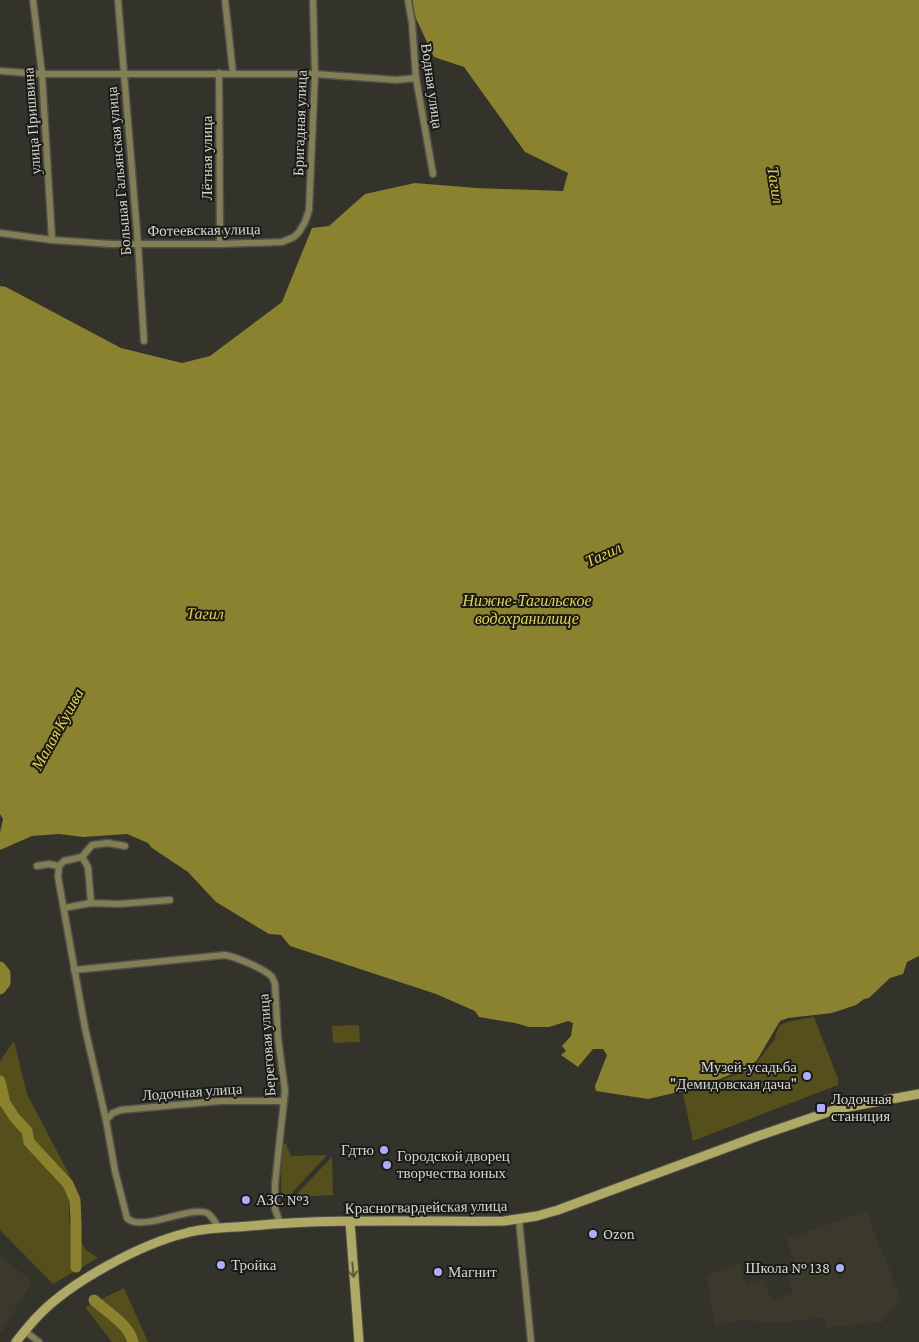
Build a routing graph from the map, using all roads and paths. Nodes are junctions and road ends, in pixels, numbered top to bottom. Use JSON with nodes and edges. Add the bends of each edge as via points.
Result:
{"nodes":[{"id":1,"x":33,"y":0,"type":"edge"},
{"id":2,"x":118,"y":0,"type":"edge"},
{"id":3,"x":225,"y":0,"type":"edge"},
{"id":4,"x":313,"y":0,"type":"edge"},
{"id":5,"x":408,"y":0,"type":"edge"},
{"id":6,"x":0,"y":71,"type":"edge"},
{"id":7,"x":124,"y":73,"type":"junction"},
{"id":8,"x":219,"y":73,"type":"junction"},
{"id":9,"x":232,"y":73,"type":"junction"},
{"id":10,"x":42,"y":74,"type":"junction"},
{"id":11,"x":314,"y":74,"type":"junction"},
{"id":12,"x":416,"y":78,"type":"junction"},
{"id":13,"x":433,"y":174,"type":"dead end"},
{"id":14,"x":0,"y":233,"type":"edge"},
{"id":15,"x":52,"y":240,"type":"junction"},
{"id":16,"x":289,"y":240,"type":"joint"},
{"id":17,"x":138,"y":244,"type":"junction"},
{"id":18,"x":220,"y":244,"type":"junction"},
{"id":19,"x":144,"y":341,"type":"dead end"},
{"id":20,"x":125,"y":846,"type":"dead end"},
{"id":21,"x":82,"y":857,"type":"junction"},
{"id":22,"x":37,"y":866,"type":"dead end"},
{"id":23,"x":59,"y":866,"type":"junction"},
{"id":24,"x":170,"y":900,"type":"dead end"},
{"id":25,"x":92,"y":902,"type":"junction"},
{"id":26,"x":64,"y":908,"type":"junction"},
{"id":27,"x":74,"y":970,"type":"junction"},
{"id":28,"x":919,"y":1094,"type":"edge"},
{"id":29,"x":284,"y":1101,"type":"junction"},
{"id":30,"x":106,"y":1120,"type":"junction"},
{"id":31,"x":519,"y":1220,"type":"junction"},
{"id":32,"x":350,"y":1222,"type":"junction"},
{"id":33,"x":280,"y":1223,"type":"junction"},
{"id":34,"x":219,"y":1229,"type":"junction"},
{"id":35,"x":25,"y":1331,"type":"junction"},
{"id":36,"x":16,"y":1342,"type":"edge"},
{"id":37,"x":39,"y":1342,"type":"edge"},
{"id":38,"x":359,"y":1342,"type":"edge"},
{"id":39,"x":532,"y":1342,"type":"edge"}],
"edges":[{"from":1,"to":10,"type":"street","name":"улица Пришвина"},
{"from":2,"to":7,"type":"street","name":"Большая Гальянская улица"},
{"from":3,"to":9,"type":"street"},
{"from":4,"to":11,"type":"street","name":"Бригадная улица"},
{"from":5,"to":12,"type":"street","name":"Водная улица"},
{"from":6,"to":10,"type":"street"},
{"from":7,"to":8,"type":"street"},
{"from":7,"to":10,"type":"street"},
{"from":7,"to":17,"type":"street","name":"Большая Гальянская улица"},
{"from":8,"to":9,"type":"street"},
{"from":8,"to":18,"type":"street","name":"Лётная улица"},
{"from":9,"to":11,"type":"street"},
{"from":10,"to":15,"type":"street","name":"улица Пришвина"},
{"from":11,"to":12,"type":"street","via":[[397,80]]},
{"from":11,"to":16,"type":"street","name":"Бригадная улица","via":[[310,210],[299,232]]},
{"from":12,"to":13,"type":"street","name":"Водная улица"},
{"from":14,"to":15,"type":"street","name":"Фотеевская улица"},
{"from":15,"to":17,"type":"street","name":"Фотеевская улица"},
{"from":16,"to":18,"type":"street","name":"Фотеевская улица"},
{"from":17,"to":18,"type":"street","name":"Фотеевская улица"},
{"from":17,"to":19,"type":"street","name":"Большая Гальянская улица"},
{"from":20,"to":21,"type":"street","via":[[92,845]]},
{"from":21,"to":23,"type":"street","via":[[64,861]]},
{"from":21,"to":25,"type":"street","via":[[88,867]]},
{"from":22,"to":23,"type":"street"},
{"from":23,"to":26,"type":"street"},
{"from":24,"to":25,"type":"street","via":[[119,904]]},
{"from":25,"to":26,"type":"street"},
{"from":26,"to":27,"type":"street"},
{"from":27,"to":29,"type":"street","name":"Береговая улица","via":[[225,955],[267,973],[275,985]]},
{"from":27,"to":30,"type":"street"},
{"from":28,"to":31,"type":"main road","name":"Красногвардейская улица","via":[[852,1105],[752,1138],[558,1210]]},
{"from":29,"to":30,"type":"street","name":"Лодочная улица","via":[[220,1101],[130,1109],[117,1111]]},
{"from":29,"to":33,"type":"street","name":"Береговая улица","via":[[274,1209]]},
{"from":30,"to":34,"type":"street","via":[[117,1179],[131,1222],[150,1222],[204,1212],[212,1217]]},
{"from":31,"to":32,"type":"main road","name":"Красногвардейская улица"},
{"from":31,"to":39,"type":"street"},
{"from":32,"to":33,"type":"main road","name":"Красногвардейская улица"},
{"from":32,"to":38,"type":"main road","one_way":true},
{"from":33,"to":34,"type":"main road","name":"Красногвардейская улица"},
{"from":34,"to":35,"type":"main road","name":"Красногвардейская улица","via":[[186,1232],[121,1259],[55,1301]]},
{"from":35,"to":36,"type":"main road","name":"Красногвардейская улица"},
{"from":35,"to":37,"type":"street"}]}
